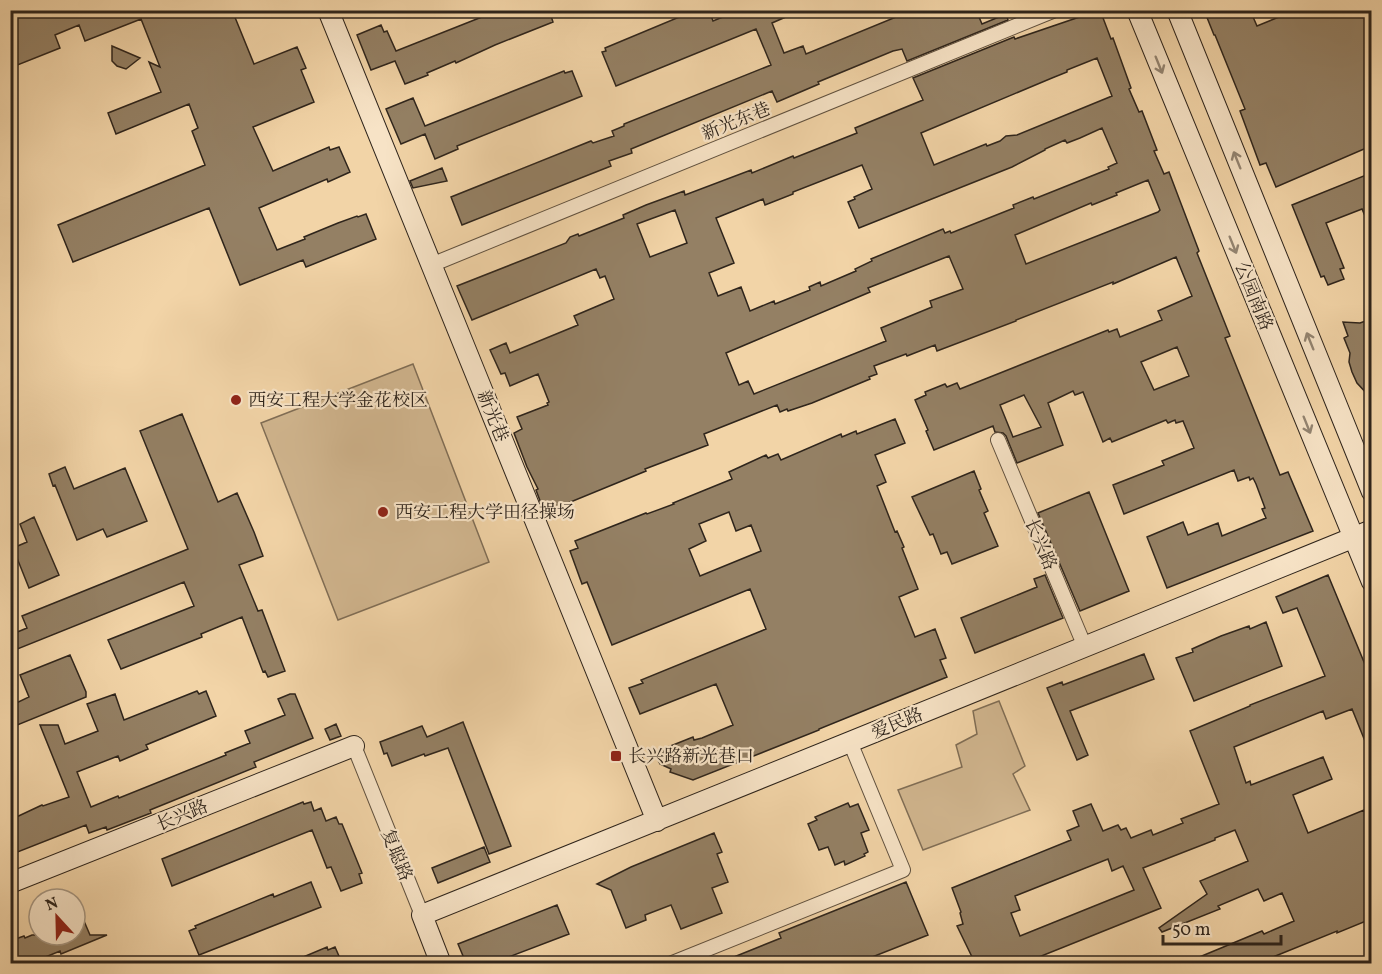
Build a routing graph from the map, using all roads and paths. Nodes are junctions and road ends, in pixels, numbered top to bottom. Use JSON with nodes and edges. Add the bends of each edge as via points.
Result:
{"nodes":[{"id":1,"x":328,"y":10,"type":"edge"},
{"id":2,"x":1054,"y":10,"type":"edge"},
{"id":3,"x":1137,"y":10,"type":"edge"},
{"id":4,"x":1177,"y":10,"type":"edge"},
{"id":5,"x":431,"y":265,"type":"junction"},
{"id":6,"x":998,"y":440,"type":"dead end"},
{"id":7,"x":1371,"y":492,"type":"edge"},
{"id":8,"x":1362,"y":534,"type":"edge"},
{"id":9,"x":1371,"y":582,"type":"edge"},
{"id":10,"x":1085,"y":647,"type":"junction"},
{"id":11,"x":850,"y":742,"type":"junction"},
{"id":12,"x":354,"y":746,"type":"joint"},
{"id":13,"x":657,"y":821,"type":"junction"},
{"id":14,"x":10,"y":884,"type":"edge"},
{"id":15,"x":422,"y":915,"type":"junction"},
{"id":16,"x":441,"y":963,"type":"edge"},
{"id":17,"x":670,"y":963,"type":"edge"}],
"edges":[{"from":1,"to":5,"type":"street","name":"新光巷"},
{"from":2,"to":5,"type":"street","name":"新光东巷"},
{"from":3,"to":8,"type":"street","name":"公园南路","one_way":true},
{"from":7,"to":4,"type":"street","name":"公园南路","one_way":true},
{"from":5,"to":13,"type":"street","name":"新光巷"},
{"from":6,"to":10,"type":"street","name":"长兴路"},
{"from":8,"to":9,"type":"street","name":"公园南路"},
{"from":8,"to":10,"type":"street","name":"爱民路"},
{"from":10,"to":11,"type":"street","name":"爱民路"},
{"from":11,"to":13,"type":"street","name":"爱民路"},
{"from":11,"to":17,"type":"street","via":[[903,870]]},
{"from":12,"to":14,"type":"street","name":"长兴路"},
{"from":12,"to":15,"type":"street","name":"复聪路"},
{"from":13,"to":15,"type":"street","name":"爱民路"},
{"from":15,"to":16,"type":"street","name":"复聪路"}]}
